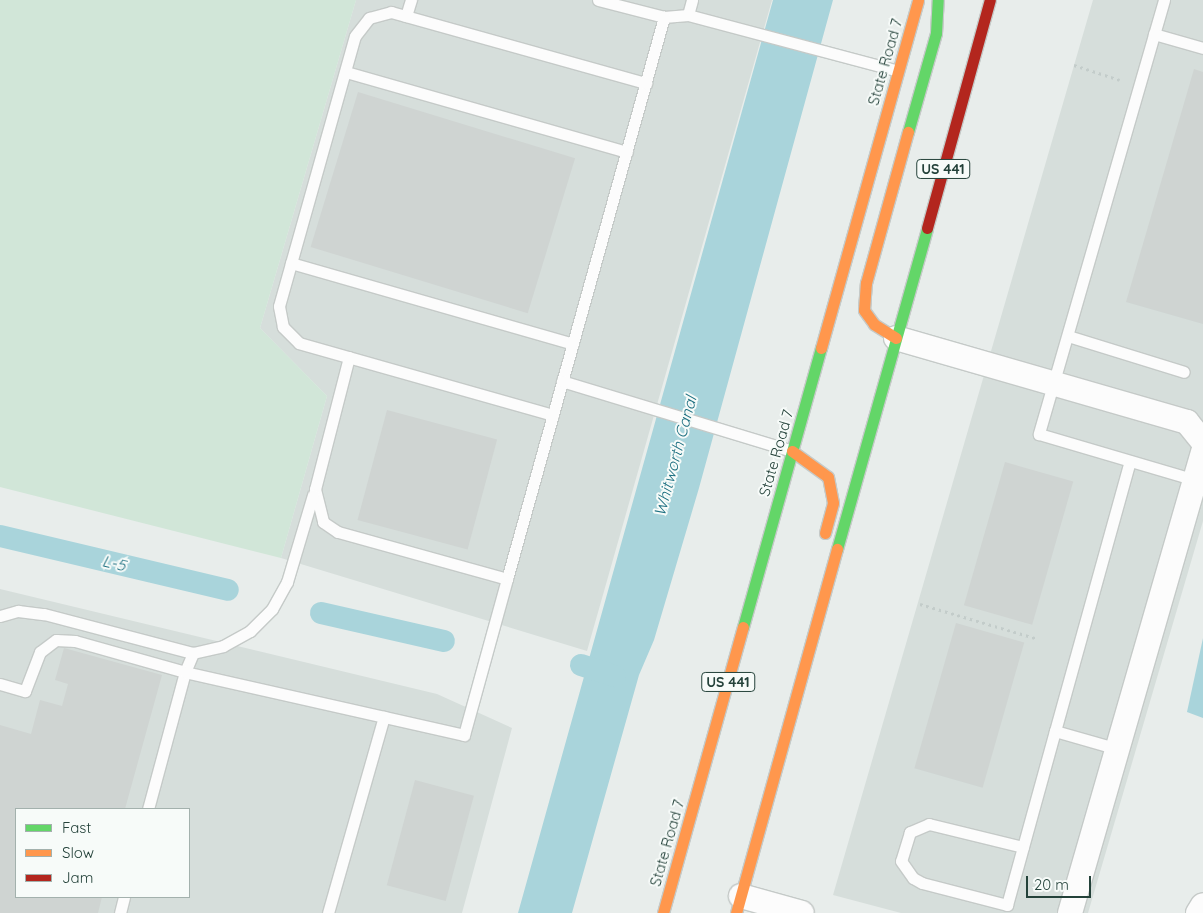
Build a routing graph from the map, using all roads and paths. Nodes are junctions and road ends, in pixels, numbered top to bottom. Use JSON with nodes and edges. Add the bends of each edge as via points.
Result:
{"nodes":[{"id":1,"x":410,"y":0,"type":"edge"},
{"id":2,"x":598,"y":0,"type":"edge"},
{"id":3,"x":692,"y":0,"type":"edge"},
{"id":4,"x":918,"y":0,"type":"edge"},
{"id":5,"x":938,"y":0,"type":"edge"},
{"id":6,"x":990,"y":0,"type":"edge"},
{"id":7,"x":1164,"y":0,"type":"edge"},
{"id":8,"x":406,"y":16,"type":"junction"},
{"id":9,"x":688,"y":16,"type":"junction"},
{"id":10,"x":664,"y":17,"type":"junction"},
{"id":11,"x":1154,"y":34,"type":"junction"},
{"id":12,"x":1203,"y":48,"type":"edge"},
{"id":13,"x":1074,"y":66,"type":"dead end"},
{"id":14,"x":898,"y":71,"type":"junction"},
{"id":15,"x":346,"y":72,"type":"junction"},
{"id":16,"x":1120,"y":80,"type":"dead end"},
{"id":17,"x":646,"y":83,"type":"junction"},
{"id":18,"x":627,"y":152,"type":"junction"},
{"id":19,"x":291,"y":263,"type":"junction"},
{"id":20,"x":1068,"y":336,"type":"junction"},
{"id":21,"x":896,"y":338,"type":"junction"},
{"id":22,"x":573,"y":344,"type":"junction"},
{"id":23,"x":349,"y":357,"type":"junction"},
{"id":24,"x":1184,"y":372,"type":"dead end"},
{"id":25,"x":562,"y":381,"type":"junction"},
{"id":26,"x":1055,"y":384,"type":"junction"},
{"id":27,"x":553,"y":414,"type":"junction"},
{"id":28,"x":1203,"y":442,"type":"edge"},
{"id":29,"x":792,"y":451,"type":"junction"},
{"id":30,"x":1203,"y":452,"type":"edge"},
{"id":31,"x":1130,"y":461,"type":"junction"},
{"id":32,"x":1195,"y":480,"type":"junction"},
{"id":33,"x":314,"y":489,"type":"junction"},
{"id":34,"x":821,"y":547,"type":"dead end"},
{"id":35,"x":508,"y":579,"type":"junction"},
{"id":36,"x":814,"y":583,"type":"dead end"},
{"id":37,"x":920,"y":604,"type":"dead end"},
{"id":38,"x":0,"y":616,"type":"edge"},
{"id":39,"x":1038,"y":638,"type":"dead end"},
{"id":40,"x":811,"y":641,"type":"junction"},
{"id":41,"x":193,"y":653,"type":"junction"},
{"id":42,"x":185,"y":672,"type":"junction"},
{"id":43,"x":0,"y":684,"type":"edge"},
{"id":44,"x":384,"y":717,"type":"junction"},
{"id":45,"x":1055,"y":731,"type":"junction"},
{"id":46,"x":1118,"y":750,"type":"junction"},
{"id":47,"x":148,"y":808,"type":"edge"},
{"id":48,"x":1023,"y":848,"type":"junction"},
{"id":49,"x":124,"y":898,"type":"edge"},
{"id":50,"x":738,"y":904,"type":"edge"},
{"id":51,"x":1203,"y":904,"type":"edge"},
{"id":52,"x":120,"y":913,"type":"edge"},
{"id":53,"x":330,"y":913,"type":"edge"},
{"id":54,"x":663,"y":913,"type":"edge"},
{"id":55,"x":802,"y":913,"type":"edge"},
{"id":56,"x":1070,"y":913,"type":"edge"},
{"id":57,"x":1198,"y":913,"type":"edge"}],
"edges":[{"from":1,"to":8,"type":"lane"},
{"from":2,"to":10,"type":"lane"},
{"from":3,"to":9,"type":"lane"},
{"from":4,"to":14,"type":"main road","name":"State Road 7","number":"US 441"},
{"from":5,"to":21,"type":"main road","via":[[936,33],[866,283],[864,310],[874,324]]},
{"from":6,"to":21,"type":"main road","number":"US 441"},
{"from":7,"to":11,"type":"lane"},
{"from":8,"to":15,"type":"lane","via":[[391,12],[369,18],[355,36]]},
{"from":8,"to":17,"type":"lane"},
{"from":9,"to":10,"type":"lane"},
{"from":9,"to":14,"type":"lane","via":[[760,32]]},
{"from":10,"to":17,"type":"lane"},
{"from":11,"to":12,"type":"lane"},
{"from":11,"to":20,"type":"lane"},
{"from":13,"to":16,"type":"path"},
{"from":14,"to":29,"type":"main road","name":"State Road 7","number":"US 441"},
{"from":15,"to":18,"type":"lane"},
{"from":15,"to":19,"type":"lane"},
{"from":17,"to":18,"type":"lane"},
{"from":18,"to":22,"type":"lane"},
{"from":19,"to":22,"type":"lane"},
{"from":19,"to":23,"type":"lane","via":[[279,306],[283,327],[299,343]]},
{"from":20,"to":24,"type":"lane"},
{"from":20,"to":26,"type":"lane"},
{"from":21,"to":26,"type":"street"},
{"from":21,"to":40,"type":"main road","number":"US 441"},
{"from":22,"to":25,"type":"lane"},
{"from":23,"to":27,"type":"lane"},
{"from":23,"to":33,"type":"lane"},
{"from":25,"to":27,"type":"lane"},
{"from":25,"to":29,"type":"lane"},
{"from":26,"to":28,"type":"street","via":[[1186,422]]},
{"from":26,"to":31,"type":"lane","via":[[1039,434]]},
{"from":27,"to":35,"type":"lane"},
{"from":29,"to":34,"type":"main road","via":[[818,466],[828,477],[833,503]]},
{"from":29,"to":54,"type":"main road","name":"State Road 7","number":"US 441"},
{"from":30,"to":32,"type":"street"},
{"from":31,"to":32,"type":"lane"},
{"from":31,"to":45,"type":"lane"},
{"from":32,"to":46,"type":"street"},
{"from":33,"to":35,"type":"lane","via":[[323,522],[338,532]]},
{"from":33,"to":41,"type":"lane","via":[[287,582],[272,609],[250,631],[223,646]]},
{"from":35,"to":44,"type":"lane","via":[[464,735]]},
{"from":36,"to":40,"type":"main road"},
{"from":37,"to":39,"type":"path"},
{"from":38,"to":41,"type":"lane","via":[[18,611],[44,614]]},
{"from":40,"to":50,"type":"main road","number":"US 441"},
{"from":41,"to":42,"type":"lane"},
{"from":42,"to":43,"type":"lane","via":[[66,639],[56,640],[40,652],[25,691]]},
{"from":42,"to":44,"type":"lane"},
{"from":42,"to":47,"type":"lane"},
{"from":44,"to":53,"type":"lane"},
{"from":45,"to":46,"type":"lane"},
{"from":45,"to":48,"type":"lane"},
{"from":46,"to":56,"type":"street"},
{"from":48,"to":48,"type":"lane","via":[[1007,905],[922,883],[909,874],[902,860],[910,832],[929,824]]},
{"from":49,"to":52,"type":"lane"},
{"from":50,"to":55,"type":"street"},
{"from":51,"to":57,"type":"street"}]}
